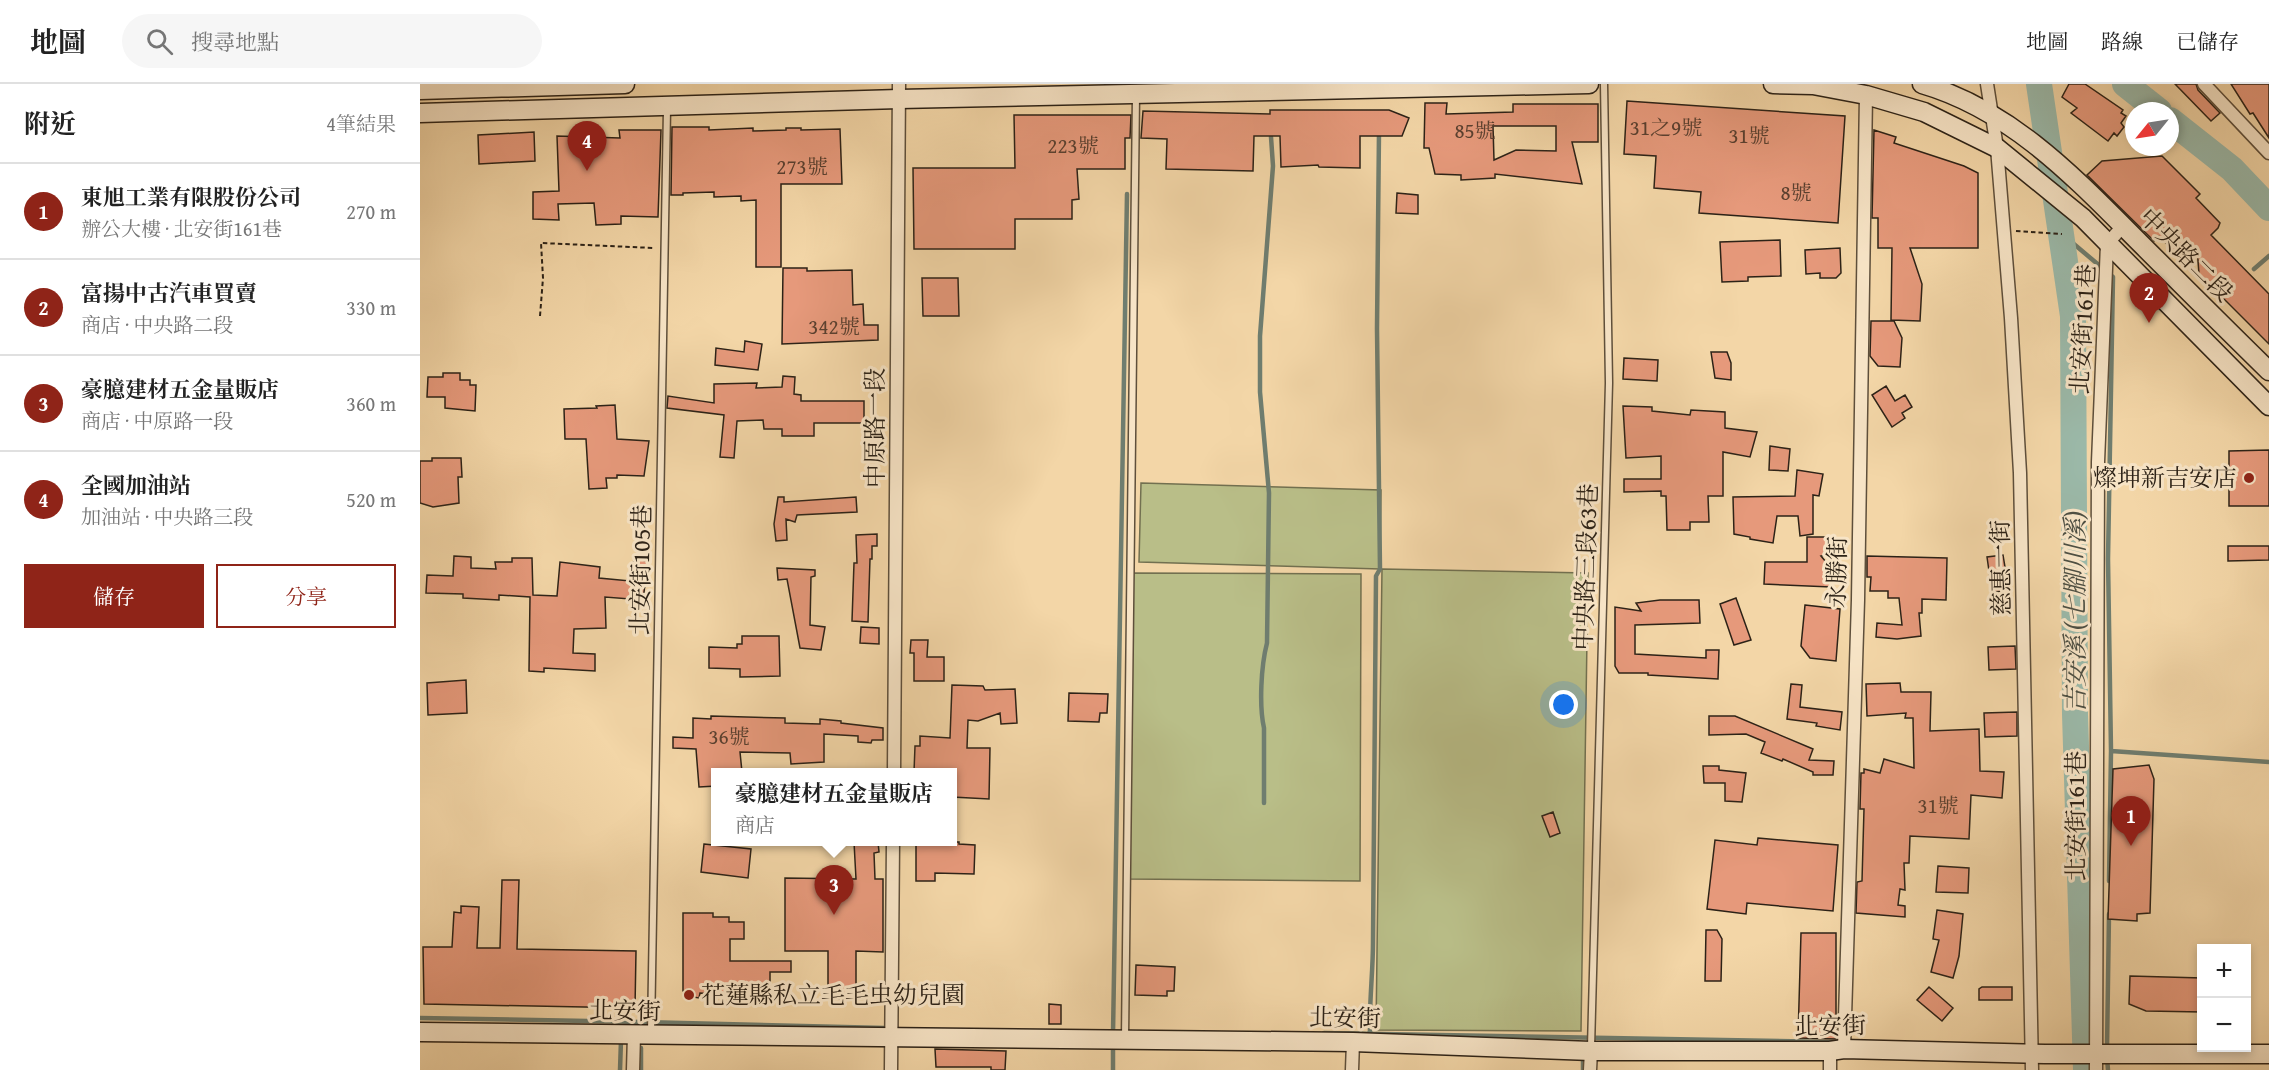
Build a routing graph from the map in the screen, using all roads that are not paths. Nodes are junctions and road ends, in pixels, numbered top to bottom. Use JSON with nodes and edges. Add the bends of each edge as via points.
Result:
{"nodes":[{"id":1,"x":625,"y":84,"type":"edge"},
{"id":2,"x":1589,"y":84,"type":"edge"},
{"id":3,"x":1604,"y":84,"type":"edge"},
{"id":4,"x":1773,"y":84,"type":"edge"},
{"id":5,"x":1922,"y":84,"type":"edge"},
{"id":6,"x":1987,"y":84,"type":"edge"},
{"id":7,"x":2204,"y":84,"type":"edge"},
{"id":8,"x":420,"y":90,"type":"edge"},
{"id":9,"x":899,"y":92,"type":"edge"},
{"id":10,"x":1136,"y":94,"type":"junction"},
{"id":11,"x":1866,"y":95,"type":"junction"},
{"id":12,"x":666,"y":106,"type":"junction"},
{"id":13,"x":420,"y":113,"type":"edge"},
{"id":14,"x":2000,"y":119,"type":"junction"},
{"id":15,"x":1997,"y":148,"type":"junction"},
{"id":16,"x":2269,"y":153,"type":"edge"},
{"id":17,"x":2123,"y":226,"type":"junction"},
{"id":18,"x":2107,"y":244,"type":"junction"},
{"id":19,"x":2269,"y":372,"type":"edge"},
{"id":20,"x":2269,"y":406,"type":"edge"},
{"id":21,"x":894,"y":768,"type":"edge"},
{"id":22,"x":894,"y":846,"type":"edge"},
{"id":23,"x":420,"y":1032,"type":"edge"},
{"id":24,"x":642,"y":1035,"type":"junction"},
{"id":25,"x":892,"y":1036,"type":"junction"},
{"id":26,"x":1125,"y":1039,"type":"junction"},
{"id":27,"x":1353,"y":1042,"type":"junction"},
{"id":28,"x":1837,"y":1050,"type":"junction"},
{"id":29,"x":1590,"y":1051,"type":"junction"},
{"id":30,"x":2269,"y":1054,"type":"edge"},
{"id":31,"x":2036,"y":1059,"type":"edge"},
{"id":32,"x":2091,"y":1059,"type":"edge"},
{"id":33,"x":633,"y":1070,"type":"edge"},
{"id":34,"x":891,"y":1070,"type":"edge"},
{"id":35,"x":1352,"y":1070,"type":"edge"},
{"id":36,"x":1590,"y":1070,"type":"edge"},
{"id":37,"x":1830,"y":1070,"type":"edge"}],
"edges":[{"from":1,"to":8,"type":"street"},
{"from":2,"to":10,"type":"street"},
{"from":3,"to":29,"type":"lane","name":"中央路三段63巷","via":[[1609,383]]},
{"from":4,"to":11,"type":"street","name":"中央路二段","via":[[1813,85]]},
{"from":5,"to":14,"type":"street","name":"中央路二段","via":[[1959,97]]},
{"from":6,"to":14,"type":"street","name":"慈惠一街"},
{"from":7,"to":16,"type":"street"},
{"from":9,"to":10,"type":"street"},
{"from":9,"to":12,"type":"street"},
{"from":9,"to":21,"type":"street","name":"中原路一段"},
{"from":10,"to":26,"type":"lane"},
{"from":11,"to":15,"type":"street","name":"中央路二段","via":[[1924,112]]},
{"from":11,"to":28,"type":"street","name":"永勝街","via":[[1858,600]]},
{"from":12,"to":13,"type":"street"},
{"from":12,"to":24,"type":"lane","name":"北安街105巷"},
{"from":14,"to":15,"type":"street","name":"慈惠一街"},
{"from":14,"to":17,"type":"street","name":"中央路二段","via":[[2070,173]]},
{"from":15,"to":18,"type":"street","name":"中央路二段","via":[[2083,218]]},
{"from":15,"to":31,"type":"street","name":"慈惠一街","via":[[2020,473]]},
{"from":17,"to":18,"type":"street","name":"北安街161巷"},
{"from":17,"to":19,"type":"street","name":"中央路二段"},
{"from":18,"to":20,"type":"street","name":"中央路二段"},
{"from":18,"to":32,"type":"street","name":"北安街161巷","via":[[2098,462]]},
{"from":22,"to":25,"type":"street"},
{"from":23,"to":24,"type":"street","name":"北安街"},
{"from":24,"to":25,"type":"street","name":"北安街"},
{"from":24,"to":33,"type":"street"},
{"from":25,"to":26,"type":"street","name":"北安街"},
{"from":25,"to":34,"type":"street"},
{"from":26,"to":27,"type":"street","name":"北安街"},
{"from":27,"to":29,"type":"street","name":"北安街"},
{"from":27,"to":35,"type":"street"},
{"from":28,"to":29,"type":"street","name":"北安街"},
{"from":28,"to":31,"type":"street","name":"北安街"},
{"from":28,"to":37,"type":"street","name":"永勝街"},
{"from":29,"to":36,"type":"street"},
{"from":30,"to":32,"type":"street","name":"北安街"},
{"from":31,"to":32,"type":"street","name":"北安街"}]}
